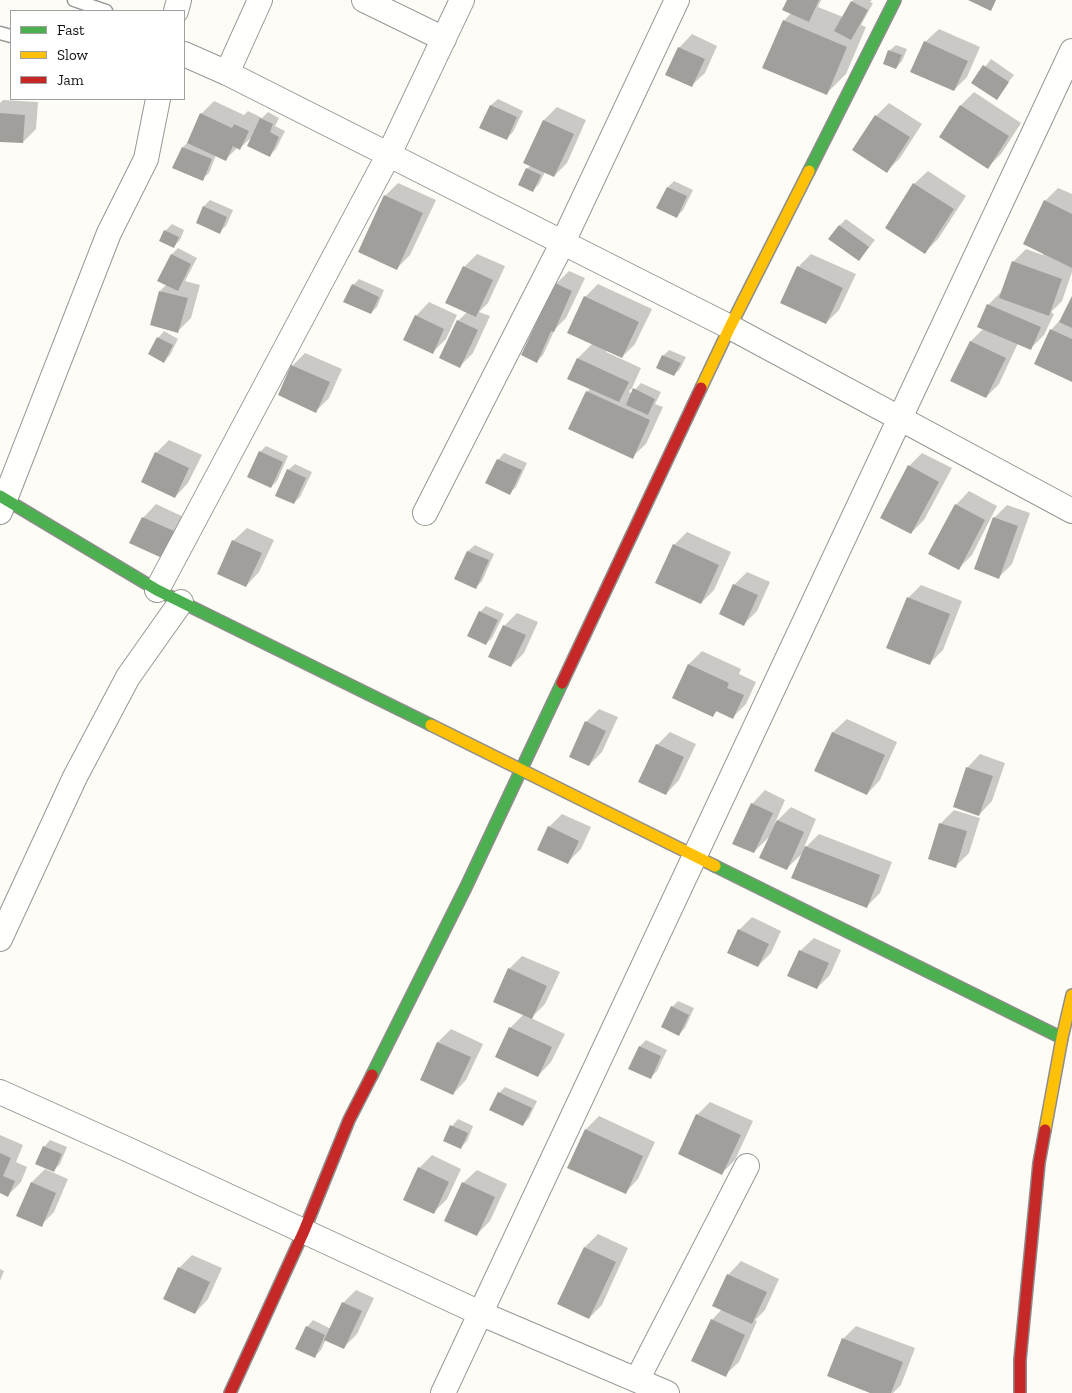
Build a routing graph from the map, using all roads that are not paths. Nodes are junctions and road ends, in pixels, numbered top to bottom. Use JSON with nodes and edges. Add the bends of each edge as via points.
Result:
{"nodes":[{"id":1,"x":74,"y":0,"type":"edge"},
{"id":2,"x":260,"y":0,"type":"edge"},
{"id":3,"x":364,"y":0,"type":"edge"},
{"id":4,"x":462,"y":0,"type":"edge"},
{"id":5,"x":677,"y":0,"type":"edge"},
{"id":6,"x":895,"y":0,"type":"edge"},
{"id":7,"x":103,"y":10,"type":"edge"},
{"id":8,"x":444,"y":39,"type":"junction"},
{"id":9,"x":1072,"y":51,"type":"edge"},
{"id":10,"x":185,"y":54,"type":"edge"},
{"id":11,"x":227,"y":72,"type":"junction"},
{"id":12,"x":158,"y":100,"type":"edge"},
{"id":13,"x":389,"y":154,"type":"junction"},
{"id":14,"x":563,"y":242,"type":"junction"},
{"id":15,"x":730,"y":326,"type":"junction"},
{"id":16,"x":900,"y":418,"type":"junction"},
{"id":17,"x":2,"y":503,"type":"edge"},
{"id":18,"x":1072,"y":511,"type":"edge"},
{"id":19,"x":425,"y":513,"type":"dead end"},
{"id":20,"x":157,"y":590,"type":"junction"},
{"id":21,"x":181,"y":602,"type":"junction"},
{"id":22,"x":520,"y":770,"type":"junction"},
{"id":23,"x":694,"y":856,"type":"junction"},
{"id":24,"x":0,"y":939,"type":"edge"},
{"id":25,"x":1072,"y":995,"type":"edge"},
{"id":26,"x":1062,"y":1038,"type":"junction"},
{"id":27,"x":0,"y":1092,"type":"edge"},
{"id":28,"x":747,"y":1166,"type":"dead end"},
{"id":29,"x":304,"y":1231,"type":"junction"},
{"id":30,"x":482,"y":1314,"type":"junction"},
{"id":31,"x":637,"y":1380,"type":"junction"},
{"id":32,"x":230,"y":1393,"type":"edge"},
{"id":33,"x":443,"y":1393,"type":"edge"},
{"id":34,"x":667,"y":1393,"type":"edge"},
{"id":35,"x":1020,"y":1393,"type":"edge"}],
"edges":[{"from":1,"to":7,"type":"lane"},
{"from":2,"to":11,"type":"street"},
{"from":3,"to":8,"type":"street"},
{"from":4,"to":8,"type":"street"},
{"from":5,"to":14,"type":"street"},
{"from":6,"to":15,"type":"main road"},
{"from":8,"to":13,"type":"street"},
{"from":9,"to":16,"type":"street"},
{"from":10,"to":11,"type":"street"},
{"from":11,"to":13,"type":"street"},
{"from":12,"to":17,"type":"street","via":[[146,159],[109,233]]},
{"from":13,"to":14,"type":"street"},
{"from":13,"to":20,"type":"street"},
{"from":14,"to":15,"type":"street"},
{"from":14,"to":19,"type":"street"},
{"from":15,"to":16,"type":"street"},
{"from":15,"to":22,"type":"main road"},
{"from":16,"to":18,"type":"street"},
{"from":16,"to":23,"type":"street"},
{"from":17,"to":20,"type":"main road"},
{"from":20,"to":21,"type":"main road"},
{"from":21,"to":22,"type":"main road"},
{"from":21,"to":24,"type":"street","via":[[128,677],[75,777]]},
{"from":22,"to":23,"type":"main road"},
{"from":22,"to":29,"type":"main road","via":[[466,887],[349,1120]]},
{"from":23,"to":26,"type":"main road"},
{"from":23,"to":30,"type":"street"},
{"from":25,"to":26,"type":"main road"},
{"from":26,"to":35,"type":"main road","via":[[1039,1162],[1020,1360]]},
{"from":27,"to":29,"type":"street"},
{"from":28,"to":31,"type":"street"},
{"from":29,"to":30,"type":"street"},
{"from":29,"to":32,"type":"main road"},
{"from":30,"to":31,"type":"street"},
{"from":30,"to":33,"type":"street"},
{"from":31,"to":34,"type":"street"}]}
